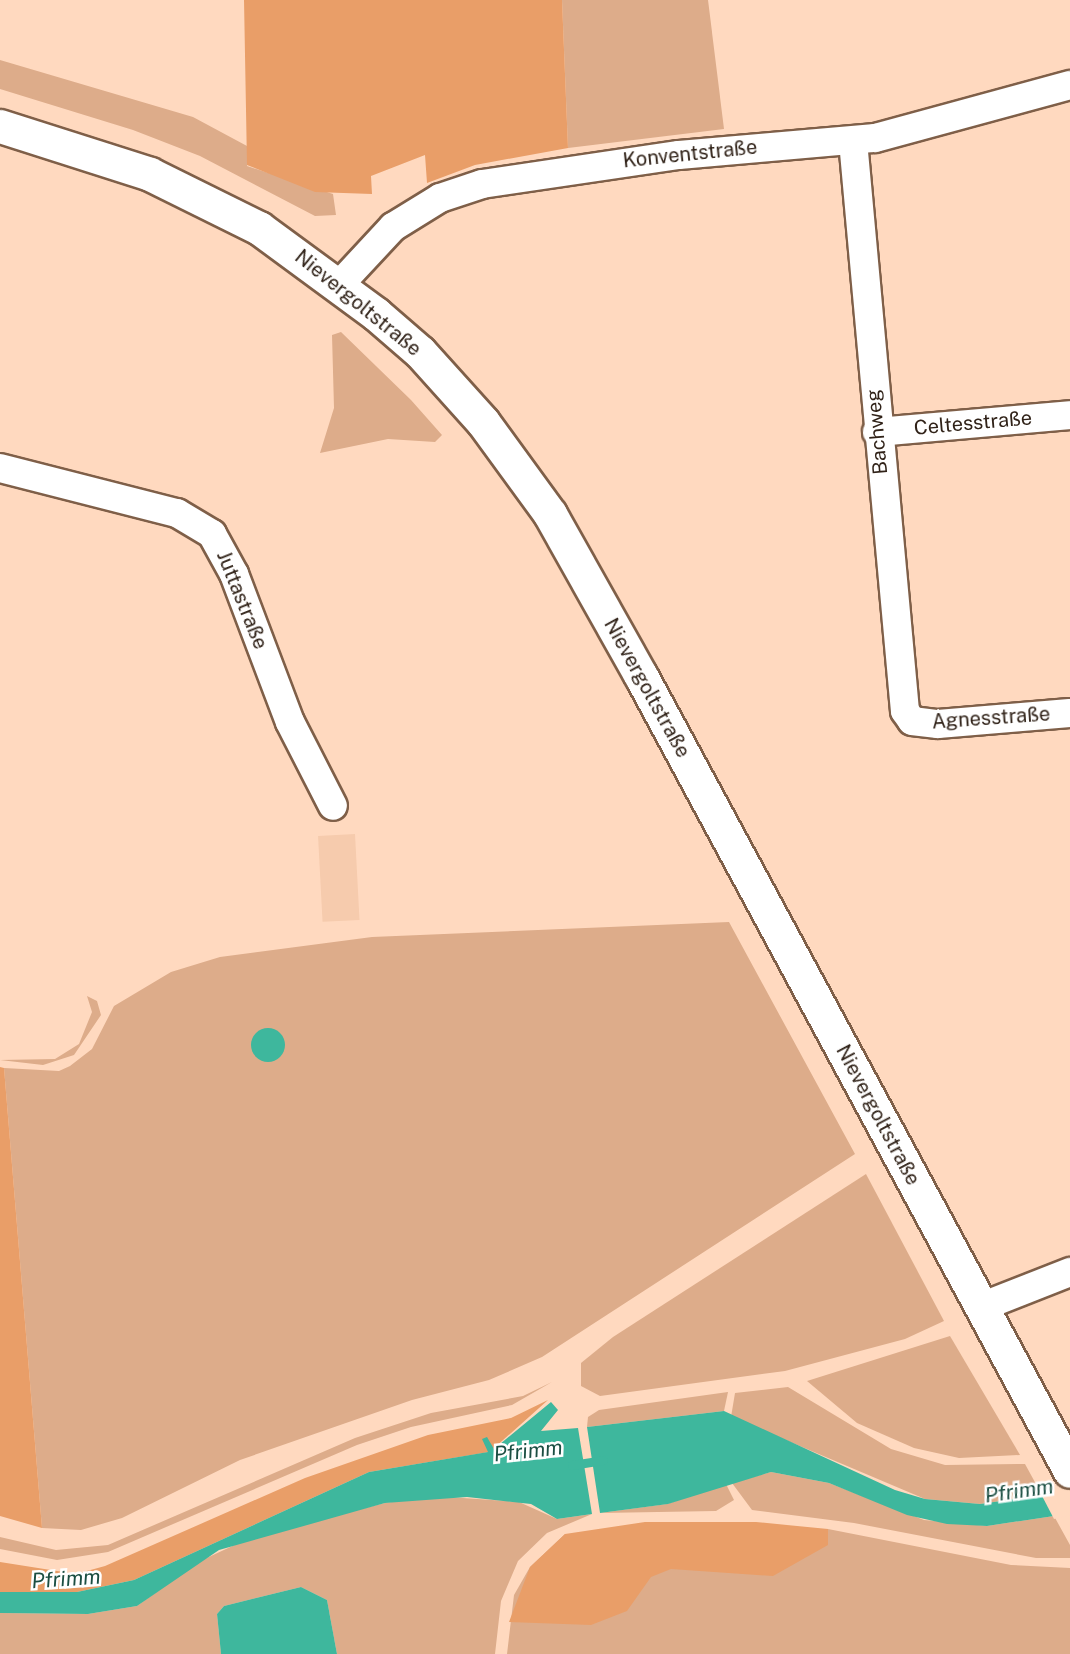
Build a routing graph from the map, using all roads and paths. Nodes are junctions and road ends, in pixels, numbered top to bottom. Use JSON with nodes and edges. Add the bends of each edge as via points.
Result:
{"nodes":[{"id":1,"x":1070,"y":85,"type":"edge"},
{"id":2,"x":0,"y":126,"type":"edge"},
{"id":3,"x":853,"y":141,"type":"junction"},
{"id":4,"x":340,"y":284,"type":"junction"},
{"id":5,"x":1070,"y":415,"type":"edge"},
{"id":6,"x":877,"y":432,"type":"junction"},
{"id":7,"x":0,"y":468,"type":"edge"},
{"id":8,"x":1070,"y":712,"type":"edge"},
{"id":9,"x":912,"y":721,"type":"joint"},
{"id":10,"x":333,"y":806,"type":"dead end"},
{"id":11,"x":1070,"y":1272,"type":"edge"},
{"id":12,"x":981,"y":1307,"type":"junction"},
{"id":13,"x":1070,"y":1471,"type":"edge"}],
"edges":[{"from":1,"to":3,"type":"street","name":"Konventstraße"},
{"from":2,"to":4,"type":"street","name":"Nievergoltstraße","via":[[99,154],[183,188],[259,228]]},
{"from":3,"to":4,"type":"street","name":"Konventstraße","via":[[679,155],[482,184],[440,198],[393,227]]},
{"from":3,"to":6,"type":"street","name":"Bachweg"},
{"from":4,"to":12,"type":"street","name":"Nievergoltstraße","via":[[420,352],[483,422],[550,514]]},
{"from":5,"to":6,"type":"street","name":"Celtesstraße"},
{"from":6,"to":9,"type":"street","name":"Bachweg","via":[[902,694]]},
{"from":7,"to":10,"type":"street","name":"Juttastraße","via":[[177,513],[212,534],[234,574],[290,722]]},
{"from":8,"to":9,"type":"street","name":"Agnesstraße","via":[[938,724]]},
{"from":11,"to":12,"type":"street"},
{"from":12,"to":13,"type":"street","name":"Nievergoltstraße"}]}
